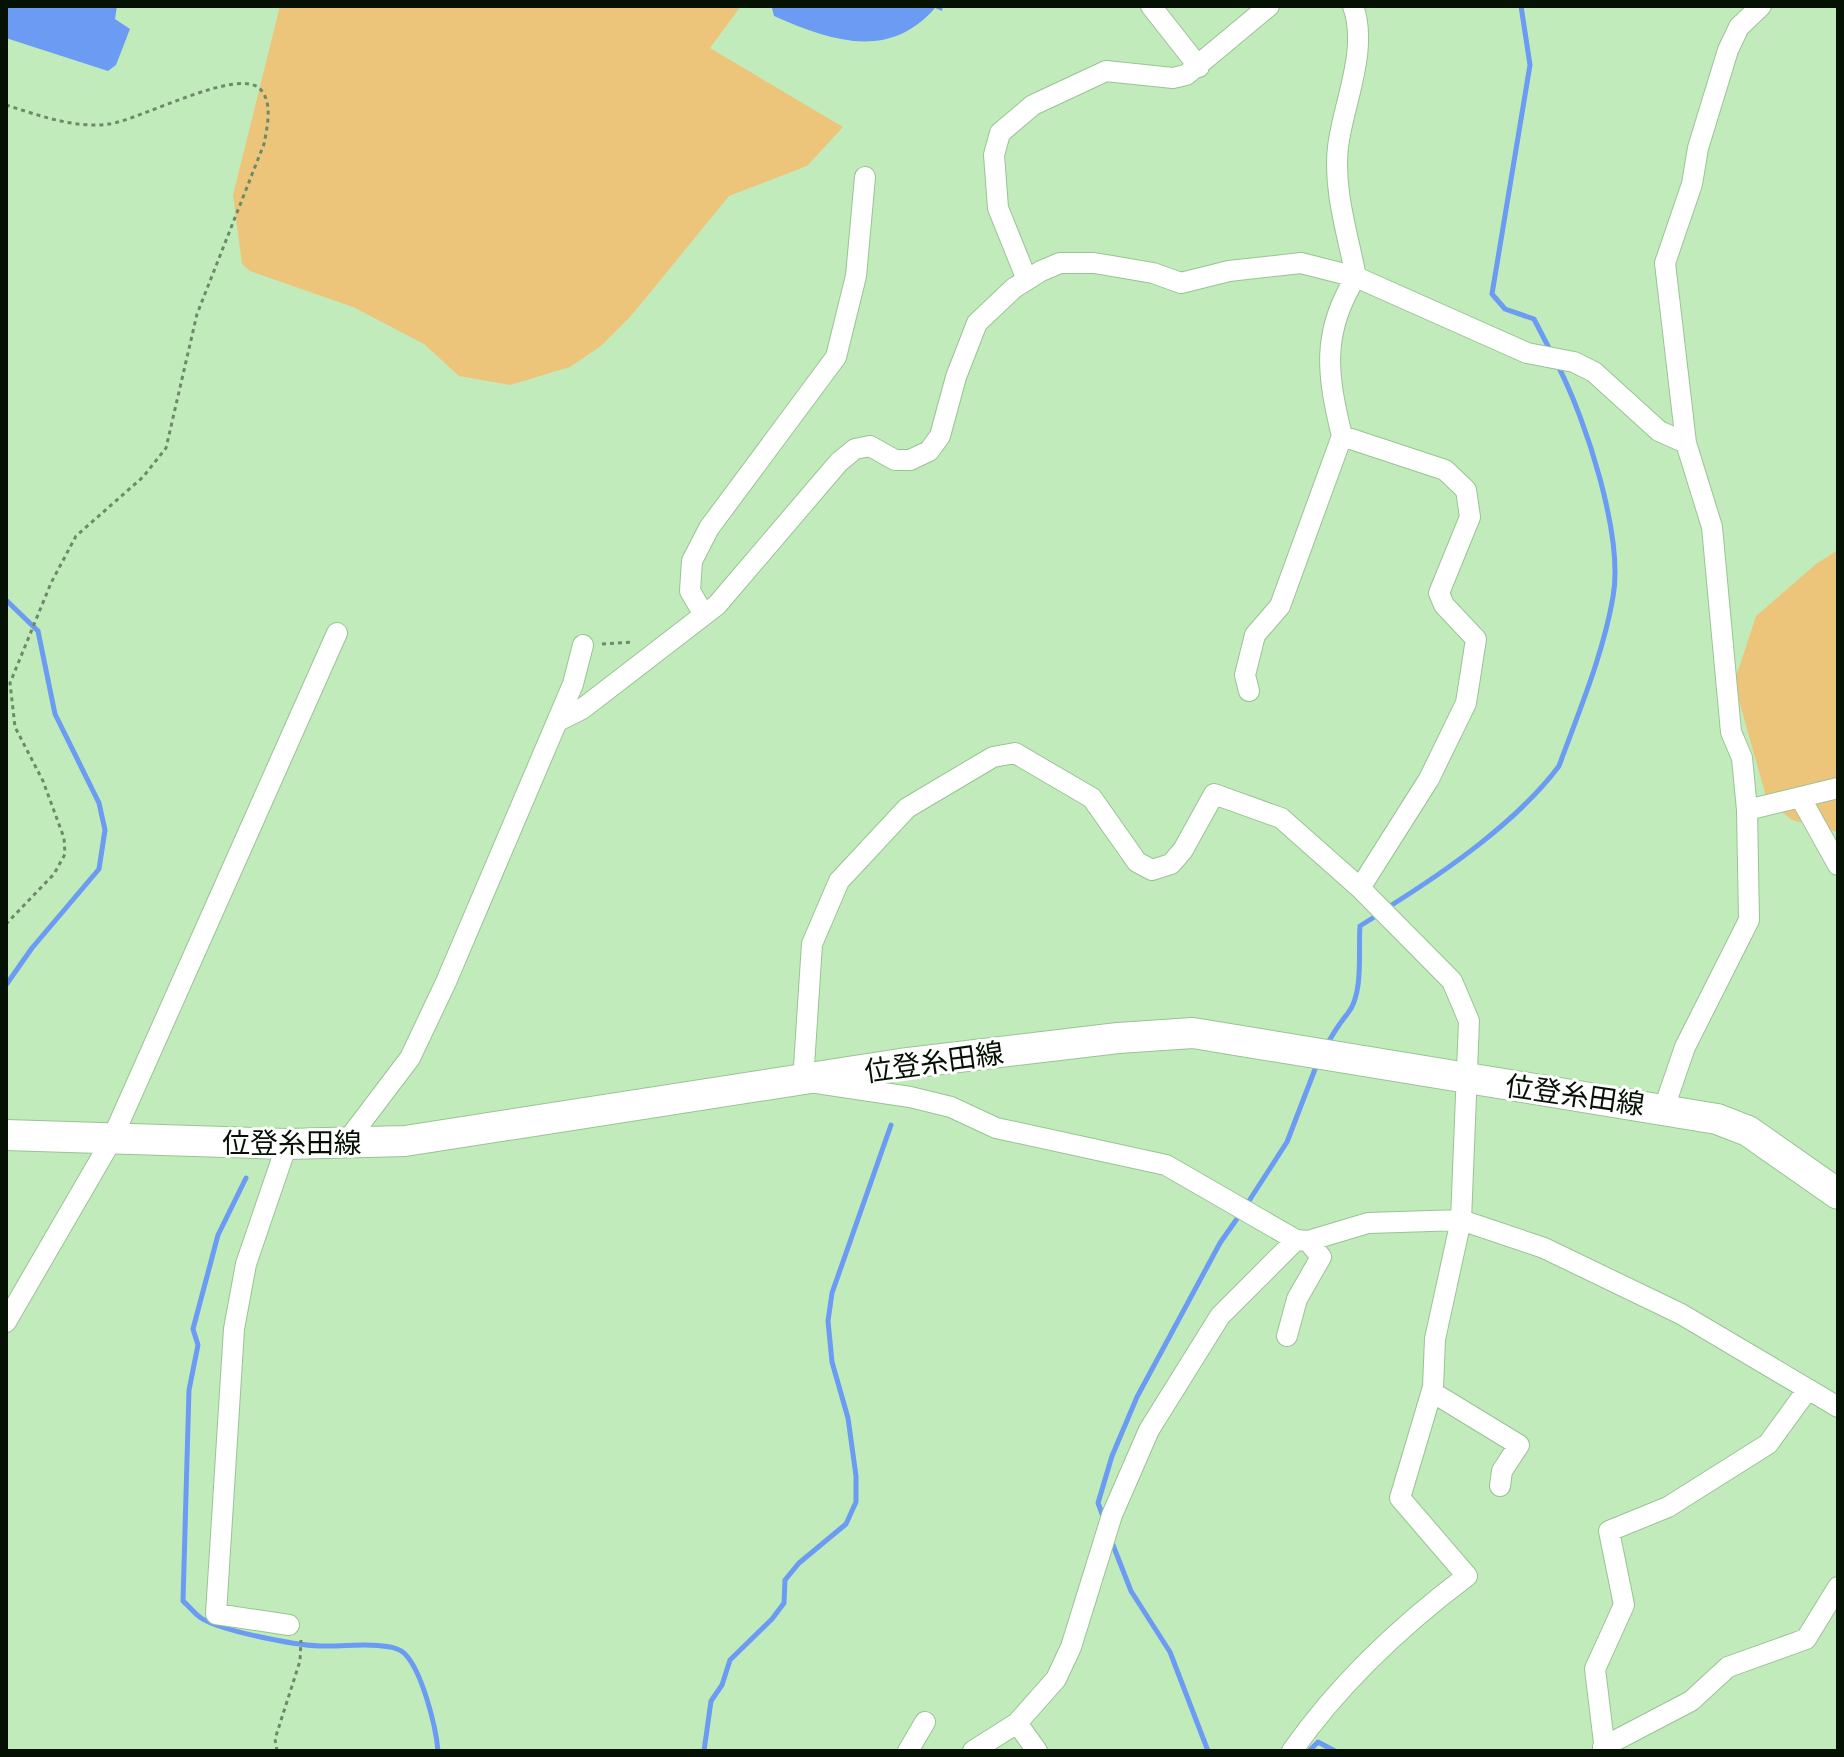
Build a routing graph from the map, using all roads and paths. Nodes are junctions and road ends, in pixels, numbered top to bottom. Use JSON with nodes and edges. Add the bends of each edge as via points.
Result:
{"nodes":[{"id":1,"x":1151,"y":6,"type":"edge"},
{"id":2,"x":1269,"y":6,"type":"edge"},
{"id":3,"x":1353,"y":6,"type":"edge"},
{"id":4,"x":1761,"y":6,"type":"edge"},
{"id":5,"x":1199,"y":67,"type":"junction"},
{"id":6,"x":6,"y":105,"type":"edge"},
{"id":7,"x":865,"y":177,"type":"dead end"},
{"id":8,"x":1356,"y":277,"type":"junction"},
{"id":9,"x":1027,"y":280,"type":"junction"},
{"id":10,"x":1342,"y":436,"type":"junction"},
{"id":11,"x":1686,"y":443,"type":"junction"},
{"id":12,"x":704,"y":615,"type":"junction"},
{"id":13,"x":337,"y":633,"type":"dead end"},
{"id":14,"x":633,"y":642,"type":"dead end"},
{"id":15,"x":583,"y":645,"type":"joint"},
{"id":16,"x":1249,"y":691,"type":"dead end"},
{"id":17,"x":558,"y":721,"type":"junction"},
{"id":18,"x":1838,"y":788,"type":"edge"},
{"id":19,"x":1800,"y":797,"type":"junction"},
{"id":20,"x":1747,"y":810,"type":"junction"},
{"id":21,"x":1838,"y":865,"type":"edge"},
{"id":22,"x":1360,"y":888,"type":"junction"},
{"id":23,"x":6,"y":924,"type":"edge"},
{"id":24,"x":1466,"y":1079,"type":"junction"},
{"id":25,"x":803,"y":1081,"type":"junction"},
{"id":26,"x":1664,"y":1108,"type":"junction"},
{"id":27,"x":6,"y":1135,"type":"edge"},
{"id":28,"x":111,"y":1141,"type":"junction"},
{"id":29,"x":287,"y":1144,"type":"junction"},
{"id":30,"x":344,"y":1145,"type":"junction"},
{"id":31,"x":1838,"y":1194,"type":"edge"},
{"id":32,"x":1461,"y":1220,"type":"junction"},
{"id":33,"x":1302,"y":1240,"type":"junction"},
{"id":34,"x":6,"y":1322,"type":"edge"},
{"id":35,"x":1287,"y":1336,"type":"dead end"},
{"id":36,"x":1808,"y":1389,"type":"junction"},
{"id":37,"x":1432,"y":1392,"type":"junction"},
{"id":38,"x":1838,"y":1407,"type":"edge"},
{"id":39,"x":1500,"y":1486,"type":"dead end"},
{"id":40,"x":1838,"y":1587,"type":"edge"},
{"id":41,"x":289,"y":1625,"type":"joint"},
{"id":42,"x":925,"y":1722,"type":"dead end"},
{"id":43,"x":1017,"y":1723,"type":"junction"},
{"id":44,"x":1604,"y":1749,"type":"edge"},
{"id":45,"x":277,"y":1751,"type":"edge"},
{"id":46,"x":908,"y":1751,"type":"edge"},
{"id":47,"x":973,"y":1751,"type":"edge"},
{"id":48,"x":1037,"y":1751,"type":"edge"},
{"id":49,"x":1292,"y":1751,"type":"edge"}],
"edges":[{"from":1,"to":5,"type":"street"},
{"from":2,"to":5,"type":"street"},
{"from":3,"to":8,"type":"street","via":[[1355,64],[1338,148],[1338,184]]},
{"from":4,"to":11,"type":"street","via":[[1739,27],[1728,50],[1665,263]]},
{"from":5,"to":9,"type":"street","via":[[1173,78],[1106,71],[1033,105],[1000,133],[994,155],[998,208]]},
{"from":6,"to":23,"type":"path","via":[[55,120],[105,125],[221,85],[248,82],[266,97],[268,121],[264,144],[197,314],[166,448],[143,477],[76,536],[10,683],[15,727],[43,781],[65,854],[54,874]]},
{"from":7,"to":12,"type":"street","via":[[856,276],[836,357],[709,528],[692,561],[690,591]]},
{"from":8,"to":9,"type":"street","via":[[1301,263],[1181,283],[1094,263],[1060,263]]},
{"from":8,"to":10,"type":"street","via":[[1337,306],[1330,347],[1328,379]]},
{"from":8,"to":11,"type":"street","via":[[1527,353],[1574,362],[1594,372],[1659,431]]},
{"from":9,"to":12,"type":"street","via":[[977,323],[940,436],[929,451],[895,460],[870,446],[855,449]]},
{"from":10,"to":16,"type":"street","via":[[1280,606],[1255,635],[1245,675]]},
{"from":10,"to":22,"type":"street","via":[[1445,470],[1466,490],[1470,517],[1439,593],[1476,639],[1466,703],[1429,779]]},
{"from":11,"to":20,"type":"street","via":[[1712,527],[1730,722],[1742,758]]},
{"from":12,"to":17,"type":"street","via":[[582,709]]},
{"from":13,"to":28,"type":"street"},
{"from":14,"to":15,"type":"path"},
{"from":15,"to":17,"type":"street"},
{"from":17,"to":30,"type":"street","via":[[410,1058]]},
{"from":18,"to":19,"type":"street"},
{"from":19,"to":20,"type":"street"},
{"from":19,"to":21,"type":"street"},
{"from":20,"to":26,"type":"street","via":[[1749,920],[1685,1047]]},
{"from":22,"to":24,"type":"street","via":[[1452,981],[1469,1021]]},
{"from":22,"to":25,"type":"street","via":[[1281,818],[1214,794],[1183,850],[1171,864],[1152,870],[1137,862],[1092,798],[1015,753],[993,757],[907,808],[839,881],[812,944]]},
{"from":24,"to":25,"type":"main road","name":"位登糸田線","via":[[1193,1033],[900,1064]]},
{"from":24,"to":26,"type":"main road","name":"位登糸田線"},
{"from":24,"to":32,"type":"street"},
{"from":25,"to":30,"type":"main road","name":"位登糸田線","via":[[405,1141]]},
{"from":25,"to":33,"type":"street","via":[[910,1097],[951,1107],[996,1128],[1166,1165]]},
{"from":26,"to":31,"type":"main road","name":"位登糸田線","via":[[1748,1131]]},
{"from":27,"to":28,"type":"main road","name":"位登糸田線"},
{"from":28,"to":29,"type":"main road","name":"位登糸田線"},
{"from":28,"to":34,"type":"street"},
{"from":29,"to":30,"type":"main road","name":"位登糸田線"},
{"from":29,"to":41,"type":"street","via":[[246,1264],[234,1329],[216,1614]]},
{"from":32,"to":33,"type":"street","via":[[1368,1223]]},
{"from":32,"to":36,"type":"street","via":[[1544,1248],[1681,1314]]},
{"from":32,"to":37,"type":"street","via":[[1435,1339]]},
{"from":33,"to":35,"type":"street","via":[[1321,1257],[1297,1299]]},
{"from":33,"to":43,"type":"street","via":[[1220,1316],[1149,1430],[1112,1515],[1071,1647],[1056,1679]]},
{"from":36,"to":38,"type":"street"},
{"from":36,"to":44,"type":"street","via":[[1768,1444],[1668,1507],[1609,1531],[1624,1605],[1595,1669]]},
{"from":37,"to":39,"type":"street","via":[[1519,1445],[1502,1471]]},
{"from":37,"to":49,"type":"street","via":[[1400,1498],[1467,1576],[1410,1619]]},
{"from":40,"to":44,"type":"street","via":[[1806,1639],[1728,1667],[1691,1701]]},
{"from":41,"to":45,"type":"path","via":[[303,1643],[275,1739]]},
{"from":42,"to":46,"type":"street"},
{"from":43,"to":47,"type":"street"},
{"from":43,"to":48,"type":"street"}]}
